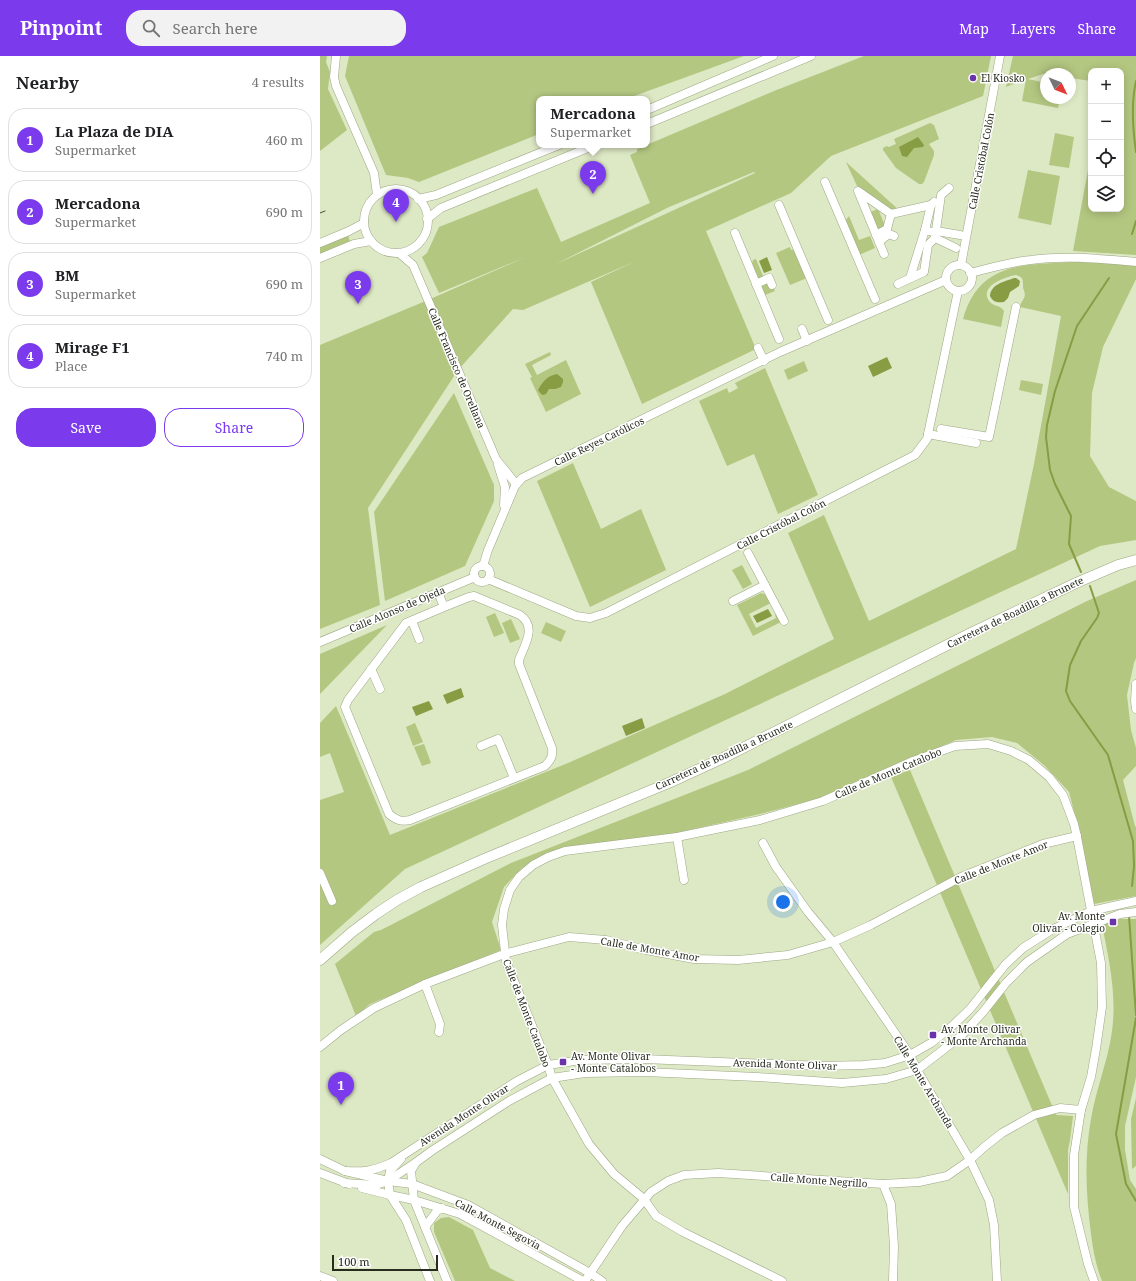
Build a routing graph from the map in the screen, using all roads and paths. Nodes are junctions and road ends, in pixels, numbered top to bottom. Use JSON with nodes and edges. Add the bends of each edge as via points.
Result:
{"nodes":[{"id":1,"x":336,"y":56,"type":"edge"},
{"id":2,"x":773,"y":56,"type":"edge"},
{"id":3,"x":811,"y":56,"type":"edge"},
{"id":4,"x":1000,"y":56,"type":"edge"},
{"id":5,"x":650,"y":109,"type":"edge"},
{"id":6,"x":650,"y":123,"type":"edge"},
{"id":7,"x":552,"y":148,"type":"edge"},
{"id":8,"x":589,"y":148,"type":"edge"},
{"id":9,"x":374,"y":173,"type":"junction"},
{"id":10,"x":825,"y":182,"type":"dead end"},
{"id":11,"x":949,"y":188,"type":"dead end"},
{"id":12,"x":388,"y":190,"type":"junction"},
{"id":13,"x":377,"y":195,"type":"junction"},
{"id":14,"x":941,"y":195,"type":"junction"},
{"id":15,"x":418,"y":199,"type":"junction"},
{"id":16,"x":779,"y":205,"type":"dead end"},
{"id":17,"x":931,"y":205,"type":"junction"},
{"id":18,"x":891,"y":214,"type":"junction"},
{"id":19,"x":427,"y":219,"type":"junction"},
{"id":20,"x":364,"y":223,"type":"junction"},
{"id":21,"x":925,"y":230,"type":"junction"},
{"id":22,"x":735,"y":233,"type":"dead end"},
{"id":23,"x":936,"y":234,"type":"junction"},
{"id":24,"x":960,"y":235,"type":"dead end"},
{"id":25,"x":894,"y":236,"type":"dead end"},
{"id":26,"x":878,"y":238,"type":"junction"},
{"id":27,"x":371,"y":241,"type":"junction"},
{"id":28,"x":320,"y":243,"type":"edge"},
{"id":29,"x":415,"y":246,"type":"junction"},
{"id":30,"x":956,"y":248,"type":"dead end"},
{"id":31,"x":399,"y":253,"type":"junction"},
{"id":32,"x":884,"y":254,"type":"dead end"},
{"id":33,"x":320,"y":258,"type":"edge"},
{"id":34,"x":1136,"y":262,"type":"edge"},
{"id":35,"x":413,"y":265,"type":"junction"},
{"id":36,"x":961,"y":266,"type":"junction"},
{"id":37,"x":970,"y":273,"type":"junction"},
{"id":38,"x":910,"y":278,"type":"junction"},
{"id":39,"x":946,"y":280,"type":"junction"},
{"id":40,"x":756,"y":284,"type":"junction"},
{"id":41,"x":898,"y":284,"type":"dead end"},
{"id":42,"x":772,"y":285,"type":"dead end"},
{"id":43,"x":958,"y":291,"type":"junction"},
{"id":44,"x":875,"y":299,"type":"dead end"},
{"id":45,"x":1016,"y":307,"type":"dead end"},
{"id":46,"x":828,"y":320,"type":"dead end"},
{"id":47,"x":802,"y":330,"type":"dead end"},
{"id":48,"x":780,"y":339,"type":"dead end"},
{"id":49,"x":807,"y":341,"type":"junction"},
{"id":50,"x":758,"y":348,"type":"dead end"},
{"id":51,"x":764,"y":360,"type":"junction"},
{"id":52,"x":942,"y":428,"type":"dead end"},
{"id":53,"x":928,"y":434,"type":"junction"},
{"id":54,"x":976,"y":443,"type":"dead end"},
{"id":55,"x":533,"y":473,"type":"junction"},
{"id":56,"x":504,"y":474,"type":"junction"},
{"id":57,"x":515,"y":485,"type":"junction"},
{"id":58,"x":504,"y":510,"type":"junction"},
{"id":59,"x":748,"y":553,"type":"dead end"},
{"id":60,"x":1136,"y":560,"type":"edge"},
{"id":61,"x":483,"y":566,"type":"junction"},
{"id":62,"x":474,"y":577,"type":"junction"},
{"id":63,"x":488,"y":579,"type":"junction"},
{"id":64,"x":765,"y":585,"type":"junction"},
{"id":65,"x":438,"y":592,"type":"junction"},
{"id":66,"x":733,"y":601,"type":"dead end"},
{"id":67,"x":444,"y":607,"type":"junction"},
{"id":68,"x":412,"y":621,"type":"junction"},
{"id":69,"x":784,"y":621,"type":"dead end"},
{"id":70,"x":419,"y":638,"type":"dead end"},
{"id":71,"x":320,"y":642,"type":"edge"},
{"id":72,"x":371,"y":669,"type":"junction"},
{"id":73,"x":1136,"y":684,"type":"edge"},
{"id":74,"x":380,"y":689,"type":"dead end"},
{"id":75,"x":1136,"y":709,"type":"edge"},
{"id":76,"x":481,"y":746,"type":"dead end"},
{"id":77,"x":514,"y":778,"type":"junction"},
{"id":78,"x":1077,"y":836,"type":"junction"},
{"id":79,"x":677,"y":838,"type":"junction"},
{"id":80,"x":763,"y":843,"type":"dead end"},
{"id":81,"x":320,"y":873,"type":"edge"},
{"id":82,"x":684,"y":880,"type":"dead end"},
{"id":83,"x":332,"y":901,"type":"dead end"},
{"id":84,"x":1136,"y":901,"type":"edge"},
{"id":85,"x":1091,"y":911,"type":"junction"},
{"id":86,"x":1136,"y":912,"type":"edge"},
{"id":87,"x":1093,"y":924,"type":"junction"},
{"id":88,"x":833,"y":942,"type":"junction"},
{"id":89,"x":504,"y":954,"type":"junction"},
{"id":90,"x":320,"y":960,"type":"edge"},
{"id":91,"x":425,"y":984,"type":"junction"},
{"id":92,"x":439,"y":1032,"type":"dead end"},
{"id":93,"x":320,"y":1047,"type":"edge"},
{"id":94,"x":910,"y":1055,"type":"junction"},
{"id":95,"x":548,"y":1065,"type":"junction"},
{"id":96,"x":918,"y":1070,"type":"junction"},
{"id":97,"x":552,"y":1078,"type":"junction"},
{"id":98,"x":1081,"y":1110,"type":"junction"},
{"id":99,"x":405,"y":1154,"type":"junction"},
{"id":100,"x":320,"y":1159,"type":"edge"},
{"id":101,"x":970,"y":1160,"type":"junction"},
{"id":102,"x":416,"y":1163,"type":"junction"},
{"id":103,"x":345,"y":1171,"type":"junction"},
{"id":104,"x":320,"y":1173,"type":"edge"},
{"id":105,"x":388,"y":1181,"type":"junction"},
{"id":106,"x":344,"y":1183,"type":"junction"},
{"id":107,"x":412,"y":1184,"type":"junction"},
{"id":108,"x":883,"y":1184,"type":"junction"},
{"id":109,"x":390,"y":1195,"type":"junction"},
{"id":110,"x":644,"y":1199,"type":"junction"},
{"id":111,"x":414,"y":1200,"type":"junction"},
{"id":112,"x":442,"y":1208,"type":"junction"},
{"id":113,"x":425,"y":1227,"type":"junction"},
{"id":114,"x":590,"y":1273,"type":"junction"},
{"id":115,"x":320,"y":1276,"type":"edge"},
{"id":116,"x":333,"y":1281,"type":"edge"},
{"id":117,"x":430,"y":1281,"type":"edge"},
{"id":118,"x":448,"y":1281,"type":"edge"},
{"id":119,"x":584,"y":1281,"type":"edge"},
{"id":120,"x":602,"y":1281,"type":"edge"},
{"id":121,"x":782,"y":1281,"type":"edge"},
{"id":122,"x":893,"y":1281,"type":"edge"},
{"id":123,"x":997,"y":1281,"type":"edge"},
{"id":124,"x":1094,"y":1281,"type":"edge"}],
"edges":[{"from":1,"to":9,"type":"street","via":[[336,86]]},
{"from":2,"to":5,"type":"street"},
{"from":3,"to":6,"type":"street"},
{"from":4,"to":36,"type":"street","name":"Calle Cristóbal Colón"},
{"from":7,"to":15,"type":"street","via":[[436,195]]},
{"from":8,"to":19,"type":"street","via":[[441,208]]},
{"from":9,"to":12,"type":"street"},
{"from":9,"to":13,"type":"street"},
{"from":10,"to":44,"type":"street"},
{"from":11,"to":14,"type":"street"},
{"from":12,"to":13,"type":"street"},
{"from":12,"to":15,"type":"street","via":[[402,190]]},
{"from":13,"to":20,"type":"street","via":[[367,208]]},
{"from":14,"to":17,"type":"street"},
{"from":14,"to":23,"type":"street"},
{"from":15,"to":19,"type":"street"},
{"from":16,"to":46,"type":"street"},
{"from":17,"to":18,"type":"street"},
{"from":17,"to":21,"type":"street"},
{"from":18,"to":26,"type":"street","via":[[887,229]]},
{"from":18,"to":26,"type":"street","via":[[858,191]]},
{"from":19,"to":29,"type":"street","via":[[425,234]]},
{"from":20,"to":27,"type":"street"},
{"from":20,"to":28,"type":"street"},
{"from":21,"to":23,"type":"street"},
{"from":21,"to":38,"type":"street"},
{"from":22,"to":40,"type":"street"},
{"from":23,"to":24,"type":"street"},
{"from":23,"to":30,"type":"street"},
{"from":23,"to":38,"type":"street","via":[[928,245],[924,272]]},
{"from":25,"to":26,"type":"street","via":[[889,234]]},
{"from":26,"to":32,"type":"street"},
{"from":27,"to":31,"type":"street","via":[[386,252]]},
{"from":27,"to":33,"type":"street","via":[[354,244]]},
{"from":29,"to":31,"type":"street"},
{"from":29,"to":35,"type":"street","name":"Calle Francisco de Orellana"},
{"from":31,"to":35,"type":"street","name":"Calle Francisco de Orellana"},
{"from":34,"to":37,"type":"street","via":[[1081,258],[1031,260]]},
{"from":35,"to":56,"type":"street","name":"Calle Francisco de Orellana"},
{"from":36,"to":37,"type":"street"},
{"from":36,"to":39,"type":"street","via":[[957,265],[950,269]]},
{"from":37,"to":43,"type":"street","via":[[969,285]]},
{"from":38,"to":41,"type":"street"},
{"from":39,"to":43,"type":"street","via":[[950,287]]},
{"from":39,"to":49,"type":"street","name":"Calle Reyes Católicos"},
{"from":40,"to":42,"type":"street","via":[[769,278]]},
{"from":40,"to":48,"type":"street"},
{"from":43,"to":53,"type":"street","name":"Calle Cristóbal Colón"},
{"from":45,"to":52,"type":"street","via":[[989,437]]},
{"from":47,"to":49,"type":"street"},
{"from":49,"to":51,"type":"street","name":"Calle Reyes Católicos"},
{"from":50,"to":51,"type":"street"},
{"from":51,"to":55,"type":"street","name":"Calle Reyes Católicos"},
{"from":53,"to":54,"type":"street"},
{"from":53,"to":63,"type":"street","name":"Calle Cristóbal Colón","via":[[915,455],[595,617],[576,616]]},
{"from":55,"to":56,"type":"street"},
{"from":55,"to":57,"type":"street","name":"Calle Reyes Católicos"},
{"from":56,"to":57,"type":"street"},
{"from":56,"to":58,"type":"street"},
{"from":57,"to":58,"type":"street"},
{"from":58,"to":61,"type":"street"},
{"from":59,"to":64,"type":"street"},
{"from":60,"to":90,"type":"main road","name":"Carretera de Boadilla a Brunete","via":[[1076,583],[971,633],[671,782],[422,887],[376,914]]},
{"from":61,"to":62,"type":"street","via":[[476,569]]},
{"from":61,"to":63,"type":"street","via":[[489,571]]},
{"from":62,"to":63,"type":"street","via":[[481,582]]},
{"from":62,"to":65,"type":"street","name":"Calle Alonso de Ojeda"},
{"from":64,"to":66,"type":"street"},
{"from":64,"to":69,"type":"street"},
{"from":65,"to":67,"type":"street"},
{"from":65,"to":71,"type":"street","name":"Calle Alonso de Ojeda"},
{"from":67,"to":68,"type":"street"},
{"from":67,"to":77,"type":"street","via":[[474,596],[520,614],[529,625],[529,633],[518,664],[553,754],[546,766]]},
{"from":68,"to":70,"type":"street"},
{"from":68,"to":72,"type":"street","via":[[406,623]]},
{"from":72,"to":74,"type":"street"},
{"from":72,"to":77,"type":"street","via":[[345,707],[389,814],[395,819],[410,820]]},
{"from":73,"to":75,"type":"street"},
{"from":76,"to":77,"type":"street","via":[[498,739]]},
{"from":78,"to":79,"type":"street","name":"Calle de Monte Catalobo","via":[[1063,795],[1049,777],[1029,760],[988,744],[954,746],[913,761],[823,801],[760,820]]},
{"from":78,"to":85,"type":"street","name":"Calle de Monte Catalobo"},
{"from":78,"to":88,"type":"street","name":"Calle de Monte Amor","via":[[1043,844],[961,877],[871,925]]},
{"from":79,"to":82,"type":"street"},
{"from":79,"to":89,"type":"street","name":"Calle de Monte Catalobo","via":[[565,851],[533,865],[516,881],[504,908]]},
{"from":80,"to":88,"type":"street","name":"Calle Monte Archanda","via":[[776,867]]},
{"from":81,"to":83,"type":"street"},
{"from":84,"to":85,"type":"street","name":"Avenida Monte Olivar"},
{"from":85,"to":87,"type":"street","name":"Calle de Monte Catalobo"},
{"from":85,"to":94,"type":"street","name":"Avenida Monte Olivar","via":[[1053,929],[1023,948],[1005,965],[970,1010],[931,1043]]},
{"from":86,"to":87,"type":"street","name":"Avenida Monte Olivar","via":[[1120,914]]},
{"from":87,"to":96,"type":"street","name":"Avenida Monte Olivar","via":[[1067,934],[1027,962],[962,1036]]},
{"from":87,"to":98,"type":"street","name":"Calle de Monte Catalobo","via":[[1101,963],[1102,1007],[1091,1077]]},
{"from":88,"to":89,"type":"street","name":"Calle de Monte Amor","via":[[788,955],[738,960],[694,959],[606,940],[569,937]]},
{"from":88,"to":94,"type":"street","name":"Calle Monte Archanda"},
{"from":89,"to":91,"type":"street","name":"Calle de Monte Amor"},
{"from":89,"to":95,"type":"street","name":"Calle de Monte Catalobo"},
{"from":91,"to":92,"type":"street","via":[[440,1024]]},
{"from":91,"to":93,"type":"street","name":"Calle de Monte Amor","via":[[374,1008]]},
{"from":94,"to":95,"type":"street","name":"Avenida Monte Olivar","via":[[885,1063],[863,1065],[823,1066],[643,1059],[582,1060]]},
{"from":94,"to":96,"type":"street","name":"Calle Monte Archanda"},
{"from":95,"to":97,"type":"street","name":"Calle de Monte Catalobo"},
{"from":95,"to":99,"type":"street","name":"Avenida Monte Olivar","via":[[517,1081]]},
{"from":96,"to":97,"type":"street","name":"Avenida Monte Olivar","via":[[886,1079],[842,1083],[645,1072],[585,1073]]},
{"from":96,"to":101,"type":"street","name":"Calle Monte Archanda"},
{"from":97,"to":102,"type":"street","name":"Avenida Monte Olivar","via":[[509,1101]]},
{"from":97,"to":110,"type":"street","name":"Calle de Monte Catalobo","via":[[590,1144],[614,1174]]},
{"from":98,"to":101,"type":"street","name":"Calle Monte Negrillo","via":[[1060,1108],[1034,1115],[1002,1133]]},
{"from":98,"to":124,"type":"street","name":"Calle de Monte Catalobo","via":[[1074,1155],[1074,1207]]},
{"from":99,"to":103,"type":"street","name":"Avenida Monte Olivar","via":[[376,1169],[362,1172]]},
{"from":99,"to":105,"type":"street","name":"Avenida Monte Olivar","via":[[390,1171]]},
{"from":100,"to":103,"type":"street","name":"Calle Monte Segovia"},
{"from":101,"to":108,"type":"street","name":"Calle Monte Negrillo","via":[[947,1176],[919,1182]]},
{"from":101,"to":123,"type":"street","name":"Calle Monte Archanda","via":[[989,1200],[994,1225]]},
{"from":102,"to":105,"type":"street","name":"Avenida Monte Olivar"},
{"from":102,"to":107,"type":"street","via":[[411,1171]]},
{"from":103,"to":105,"type":"street","name":"Calle Monte Segovia"},
{"from":104,"to":106,"type":"street","name":"Calle Monte Segovia"},
{"from":105,"to":106,"type":"street","name":"Avenida Monte Olivar","via":[[376,1185]]},
{"from":105,"to":107,"type":"street","name":"Calle Monte Segovia"},
{"from":105,"to":109,"type":"street"},
{"from":106,"to":109,"type":"street","name":"Calle Monte Segovia"},
{"from":107,"to":111,"type":"street"},
{"from":107,"to":114,"type":"street","name":"Calle Monte Segovia","via":[[468,1205]]},
{"from":108,"to":110,"type":"street","name":"Calle Monte Negrillo","via":[[718,1173],[684,1175],[668,1181]]},
{"from":108,"to":122,"type":"street","via":[[891,1204]]},
{"from":109,"to":111,"type":"street","name":"Calle Monte Segovia"},
{"from":109,"to":117,"type":"street","via":[[406,1220]]},
{"from":110,"to":114,"type":"street","name":"Calle Monte Negrillo"},
{"from":110,"to":121,"type":"street","name":"Calle de Monte Catalobo","via":[[656,1216]]},
{"from":111,"to":112,"type":"street","name":"Calle Monte Segovia"},
{"from":111,"to":113,"type":"street"},
{"from":112,"to":113,"type":"street"},
{"from":112,"to":119,"type":"street","name":"Calle Monte Segovia","via":[[460,1214]]},
{"from":113,"to":118,"type":"street"},
{"from":114,"to":119,"type":"street","name":"Calle Monte Negrillo"},
{"from":114,"to":120,"type":"street","name":"Calle Monte Segovia"},
{"from":115,"to":116,"type":"street"}]}
